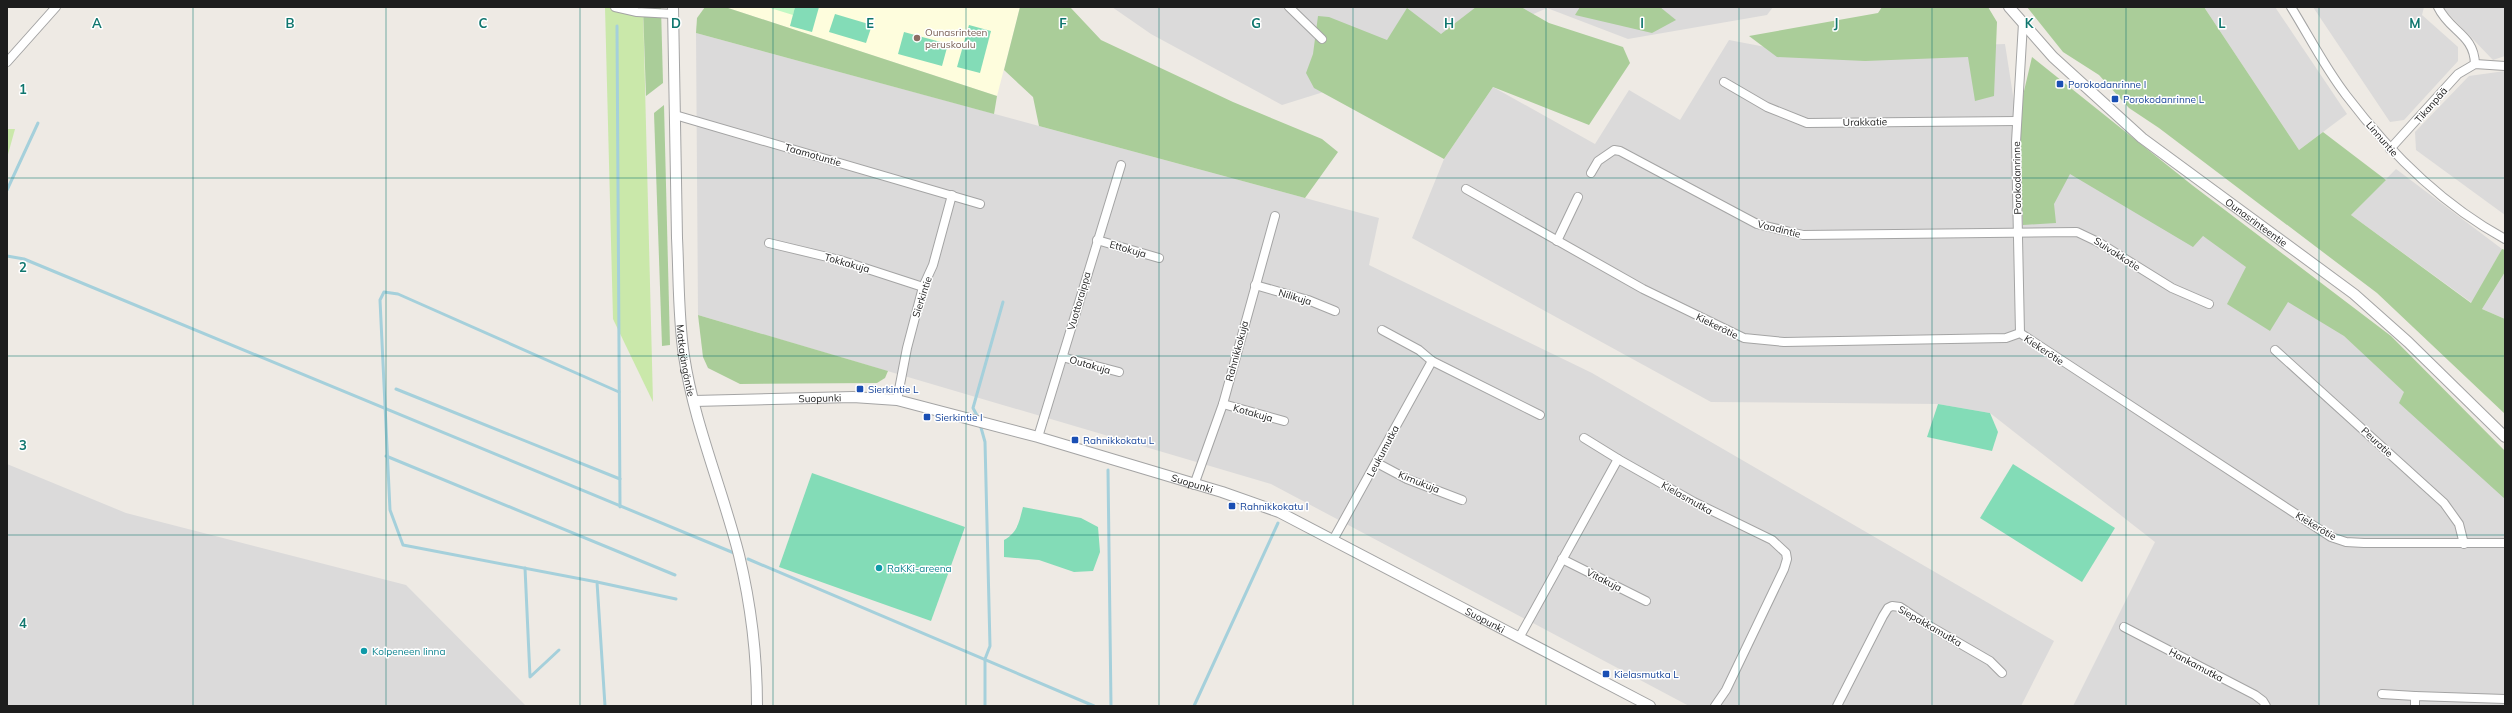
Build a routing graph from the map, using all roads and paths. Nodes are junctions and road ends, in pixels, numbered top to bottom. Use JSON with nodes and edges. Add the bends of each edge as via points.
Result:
{"nodes":[{"id":1,"x":56,"y":7,"type":"edge"},
{"id":2,"x":615,"y":7,"type":"edge"},
{"id":3,"x":1289,"y":7,"type":"edge"},
{"id":4,"x":2009,"y":7,"type":"edge"},
{"id":5,"x":2291,"y":7,"type":"edge"},
{"id":6,"x":2438,"y":7,"type":"edge"},
{"id":7,"x":673,"y":11,"type":"edge"},
{"id":8,"x":2023,"y":23,"type":"junction"},
{"id":9,"x":1322,"y":39,"type":"dead end"},
{"id":10,"x":7,"y":62,"type":"edge"},
{"id":11,"x":2475,"y":64,"type":"junction"},
{"id":12,"x":2505,"y":66,"type":"edge"},
{"id":13,"x":1724,"y":82,"type":"dead end"},
{"id":14,"x":675,"y":115,"type":"junction"},
{"id":15,"x":2017,"y":121,"type":"junction"},
{"id":16,"x":2390,"y":149,"type":"junction"},
{"id":17,"x":1121,"y":165,"type":"dead end"},
{"id":18,"x":1591,"y":173,"type":"dead end"},
{"id":19,"x":1466,"y":189,"type":"dead end"},
{"id":20,"x":952,"y":195,"type":"junction"},
{"id":21,"x":1578,"y":197,"type":"dead end"},
{"id":22,"x":980,"y":204,"type":"dead end"},
{"id":23,"x":1274,"y":216,"type":"dead end"},
{"id":24,"x":2018,"y":232,"type":"junction"},
{"id":25,"x":2505,"y":239,"type":"edge"},
{"id":26,"x":1097,"y":240,"type":"junction"},
{"id":27,"x":1557,"y":240,"type":"junction"},
{"id":28,"x":769,"y":243,"type":"dead end"},
{"id":29,"x":1159,"y":258,"type":"dead end"},
{"id":30,"x":1255,"y":285,"type":"junction"},
{"id":31,"x":923,"y":287,"type":"junction"},
{"id":32,"x":2209,"y":304,"type":"dead end"},
{"id":33,"x":1335,"y":311,"type":"dead end"},
{"id":34,"x":1382,"y":330,"type":"dead end"},
{"id":35,"x":2020,"y":334,"type":"junction"},
{"id":36,"x":2276,"y":350,"type":"dead end"},
{"id":37,"x":1062,"y":357,"type":"junction"},
{"id":38,"x":1432,"y":361,"type":"junction"},
{"id":39,"x":1119,"y":372,"type":"dead end"},
{"id":40,"x":897,"y":400,"type":"junction"},
{"id":41,"x":694,"y":401,"type":"junction"},
{"id":42,"x":1222,"y":404,"type":"junction"},
{"id":43,"x":1540,"y":415,"type":"dead end"},
{"id":44,"x":1284,"y":421,"type":"dead end"},
{"id":45,"x":1038,"y":437,"type":"junction"},
{"id":46,"x":1584,"y":438,"type":"dead end"},
{"id":47,"x":2505,"y":438,"type":"edge"},
{"id":48,"x":1618,"y":459,"type":"junction"},
{"id":49,"x":1377,"y":463,"type":"junction"},
{"id":50,"x":1194,"y":485,"type":"junction"},
{"id":51,"x":1462,"y":500,"type":"dead end"},
{"id":52,"x":1333,"y":540,"type":"junction"},
{"id":53,"x":2505,"y":543,"type":"edge"},
{"id":54,"x":2464,"y":544,"type":"junction"},
{"id":55,"x":1562,"y":558,"type":"junction"},
{"id":56,"x":1646,"y":601,"type":"dead end"},
{"id":57,"x":2124,"y":627,"type":"dead end"},
{"id":58,"x":1519,"y":638,"type":"junction"},
{"id":59,"x":2002,"y":673,"type":"dead end"},
{"id":60,"x":2382,"y":694,"type":"dead end"},
{"id":61,"x":2415,"y":696,"type":"junction"},
{"id":62,"x":2505,"y":699,"type":"edge"},
{"id":63,"x":757,"y":706,"type":"edge"},
{"id":64,"x":1650,"y":706,"type":"edge"},
{"id":65,"x":1715,"y":706,"type":"edge"},
{"id":66,"x":1837,"y":706,"type":"edge"},
{"id":67,"x":2266,"y":706,"type":"edge"},
{"id":68,"x":2415,"y":706,"type":"edge"}],
"edges":[{"from":1,"to":10,"type":"street"},
{"from":2,"to":7,"type":"street","via":[[637,12]]},
{"from":3,"to":9,"type":"street"},
{"from":4,"to":8,"type":"street","name":"Ounasrinteentie"},
{"from":5,"to":16,"type":"street","name":"Linnuntie","via":[[2345,94]]},
{"from":6,"to":11,"type":"street","via":[[2449,24],[2465,38],[2474,51]]},
{"from":7,"to":14,"type":"street","name":"Matkajängäntie"},
{"from":8,"to":15,"type":"street","name":"Porokodanrinne"},
{"from":8,"to":47,"type":"street","name":"Ounasrinteentie","via":[[2053,57],[2142,138],[2343,286],[2381,318]]},
{"from":11,"to":12,"type":"street"},
{"from":11,"to":16,"type":"street","name":"Tikanpää","via":[[2458,74]]},
{"from":13,"to":15,"type":"street","name":"Urakkatie","via":[[1767,107],[1807,123]]},
{"from":14,"to":20,"type":"street","name":"Taamotuntie"},
{"from":14,"to":41,"type":"street","name":"Matkajängäntie","via":[[680,310],[684,355]]},
{"from":15,"to":24,"type":"street","name":"Porokodanrinne"},
{"from":16,"to":25,"type":"street","name":"Linnuntie","via":[[2429,188],[2483,227]]},
{"from":17,"to":26,"type":"street","name":"Vuottoraippa"},
{"from":18,"to":24,"type":"street","name":"Vaadintie","via":[[1606,154],[1614,150],[1620,151],[1757,224],[1803,235]]},
{"from":19,"to":27,"type":"street","name":"Kiekerötie"},
{"from":20,"to":22,"type":"street","name":"Taamotuntie"},
{"from":20,"to":31,"type":"street","name":"Sierkintie","via":[[933,265]]},
{"from":21,"to":27,"type":"street"},
{"from":23,"to":30,"type":"street","name":"Rahnikkokuja"},
{"from":24,"to":32,"type":"street","name":"Suivakkotie","via":[[2070,230],[2086,235],[2172,288]]},
{"from":24,"to":35,"type":"street","name":"Porokodanrinne"},
{"from":26,"to":29,"type":"street","name":"Ettokuja"},
{"from":26,"to":37,"type":"street","name":"Vuottoraippa"},
{"from":27,"to":35,"type":"street","name":"Kiekerötie","via":[[1643,289],[1719,328],[1754,341],[2006,338]]},
{"from":28,"to":31,"type":"street","name":"Tokkakuja","via":[[840,260]]},
{"from":30,"to":33,"type":"street","name":"Nilikuja","via":[[1308,300]]},
{"from":30,"to":42,"type":"street","name":"Rahnikkokuja"},
{"from":31,"to":40,"type":"street","name":"Sierkintie"},
{"from":34,"to":38,"type":"street","via":[[1419,350]]},
{"from":35,"to":54,"type":"street","name":"Kiekerötie","via":[[2332,537],[2352,543]]},
{"from":36,"to":54,"type":"street","name":"Peuratie","via":[[2444,503],[2459,524]]},
{"from":37,"to":39,"type":"street","name":"Outakuja"},
{"from":37,"to":45,"type":"street","name":"Vuottoraippa"},
{"from":38,"to":43,"type":"street"},
{"from":38,"to":49,"type":"street","name":"Leukumutka"},
{"from":40,"to":41,"type":"street","name":"Suopunki","via":[[853,397]]},
{"from":40,"to":45,"type":"street","name":"Suopunki"},
{"from":41,"to":63,"type":"street","name":"Matkajängäntie","via":[[739,554],[748,597],[756,659]]},
{"from":42,"to":44,"type":"street","name":"Kotakuja"},
{"from":42,"to":50,"type":"street","name":"Rahnikkokuja"},
{"from":45,"to":50,"type":"street","name":"Suopunki"},
{"from":46,"to":48,"type":"street"},
{"from":48,"to":55,"type":"street"},
{"from":48,"to":65,"type":"street","name":"Kielasmutka","via":[[1701,506],[1772,540],[1786,553],[1784,570],[1726,690]]},
{"from":49,"to":51,"type":"street","name":"Kirnukuja","via":[[1407,479]]},
{"from":49,"to":52,"type":"street","name":"Leukumutka"},
{"from":50,"to":52,"type":"street","name":"Suopunki","via":[[1254,502]]},
{"from":52,"to":58,"type":"street","name":"Suopunki"},
{"from":53,"to":54,"type":"street","name":"Kiekerötie"},
{"from":55,"to":56,"type":"street","name":"Vitakuja"},
{"from":55,"to":58,"type":"street"},
{"from":57,"to":67,"type":"street","name":"Hankamutka","via":[[2254,695]]},
{"from":58,"to":64,"type":"street","name":"Suopunki"},
{"from":59,"to":66,"type":"street","name":"Siepakkamutka","via":[[1990,661],[1921,622],[1900,607],[1892,606],[1883,616]]},
{"from":60,"to":61,"type":"street"},
{"from":61,"to":62,"type":"street"},
{"from":61,"to":68,"type":"street"}]}
